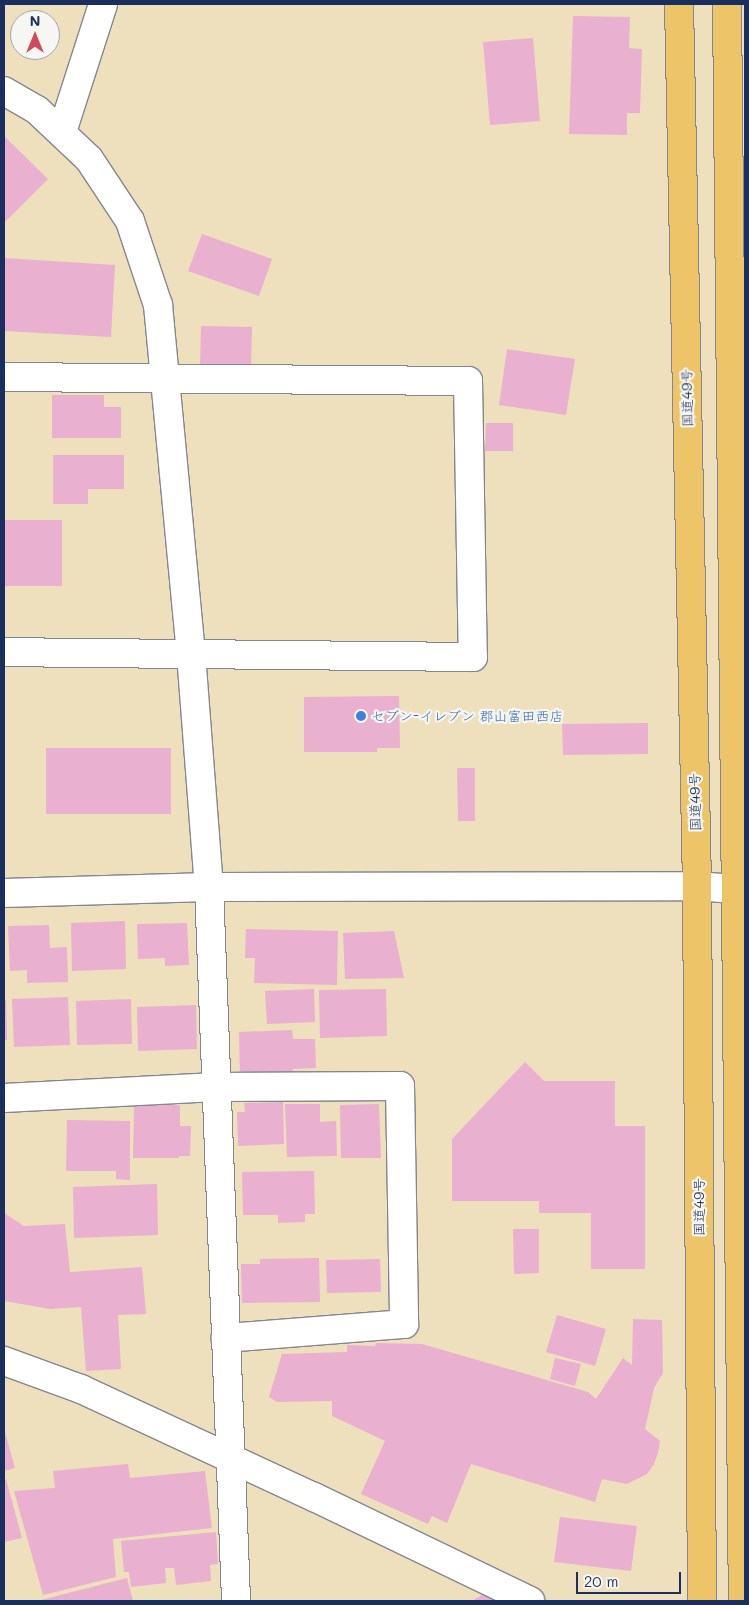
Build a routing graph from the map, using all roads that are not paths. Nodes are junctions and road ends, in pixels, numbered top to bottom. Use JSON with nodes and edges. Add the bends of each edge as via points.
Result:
{"nodes":[{"id":1,"x":103,"y":4,"type":"edge"},
{"id":2,"x":679,"y":4,"type":"edge"},
{"id":3,"x":727,"y":4,"type":"edge"},
{"id":4,"x":4,"y":90,"type":"edge"},
{"id":5,"x":62,"y":132,"type":"junction"},
{"id":6,"x":4,"y":377,"type":"edge"},
{"id":7,"x":164,"y":378,"type":"junction"},
{"id":8,"x":738,"y":450,"type":"edge"},
{"id":9,"x":4,"y":652,"type":"edge"},
{"id":10,"x":190,"y":654,"type":"junction"},
{"id":11,"x":697,"y":886,"type":"junction"},
{"id":12,"x":209,"y":887,"type":"junction"},
{"id":13,"x":740,"y":891,"type":"edge"},
{"id":14,"x":4,"y":893,"type":"edge"},
{"id":15,"x":216,"y":1087,"type":"junction"},
{"id":16,"x":4,"y":1098,"type":"edge"},
{"id":17,"x":226,"y":1338,"type":"junction"},
{"id":18,"x":4,"y":1361,"type":"edge"},
{"id":19,"x":231,"y":1458,"type":"junction"},
{"id":20,"x":743,"y":1472,"type":"edge"},
{"id":21,"x":236,"y":1601,"type":"edge"},
{"id":22,"x":530,"y":1601,"type":"edge"},
{"id":23,"x":702,"y":1601,"type":"edge"},
{"id":24,"x":743,"y":1601,"type":"edge"}],
"edges":[{"from":1,"to":5,"type":"street"},
{"from":2,"to":11,"type":"highway","name":"国道49号"},
{"from":3,"to":8,"type":"highway"},
{"from":4,"to":5,"type":"street","via":[[37,110]]},
{"from":5,"to":7,"type":"street","via":[[89,159],[130,221],[158,305]]},
{"from":6,"to":7,"type":"street"},
{"from":7,"to":10,"type":"street"},
{"from":7,"to":10,"type":"street","via":[[468,381],[474,657]]},
{"from":8,"to":13,"type":"highway"},
{"from":9,"to":10,"type":"street"},
{"from":10,"to":12,"type":"street"},
{"from":11,"to":12,"type":"street"},
{"from":11,"to":13,"type":"street"},
{"from":11,"to":23,"type":"highway","name":"国道49号"},
{"from":12,"to":14,"type":"street"},
{"from":12,"to":15,"type":"street"},
{"from":13,"to":20,"type":"highway"},
{"from":15,"to":16,"type":"street"},
{"from":15,"to":17,"type":"street"},
{"from":15,"to":17,"type":"street","via":[[400,1086],[404,1324]]},
{"from":17,"to":19,"type":"street"},
{"from":18,"to":19,"type":"street","via":[[82,1389]]},
{"from":19,"to":21,"type":"street"},
{"from":19,"to":22,"type":"street"},
{"from":20,"to":24,"type":"highway"}]}
